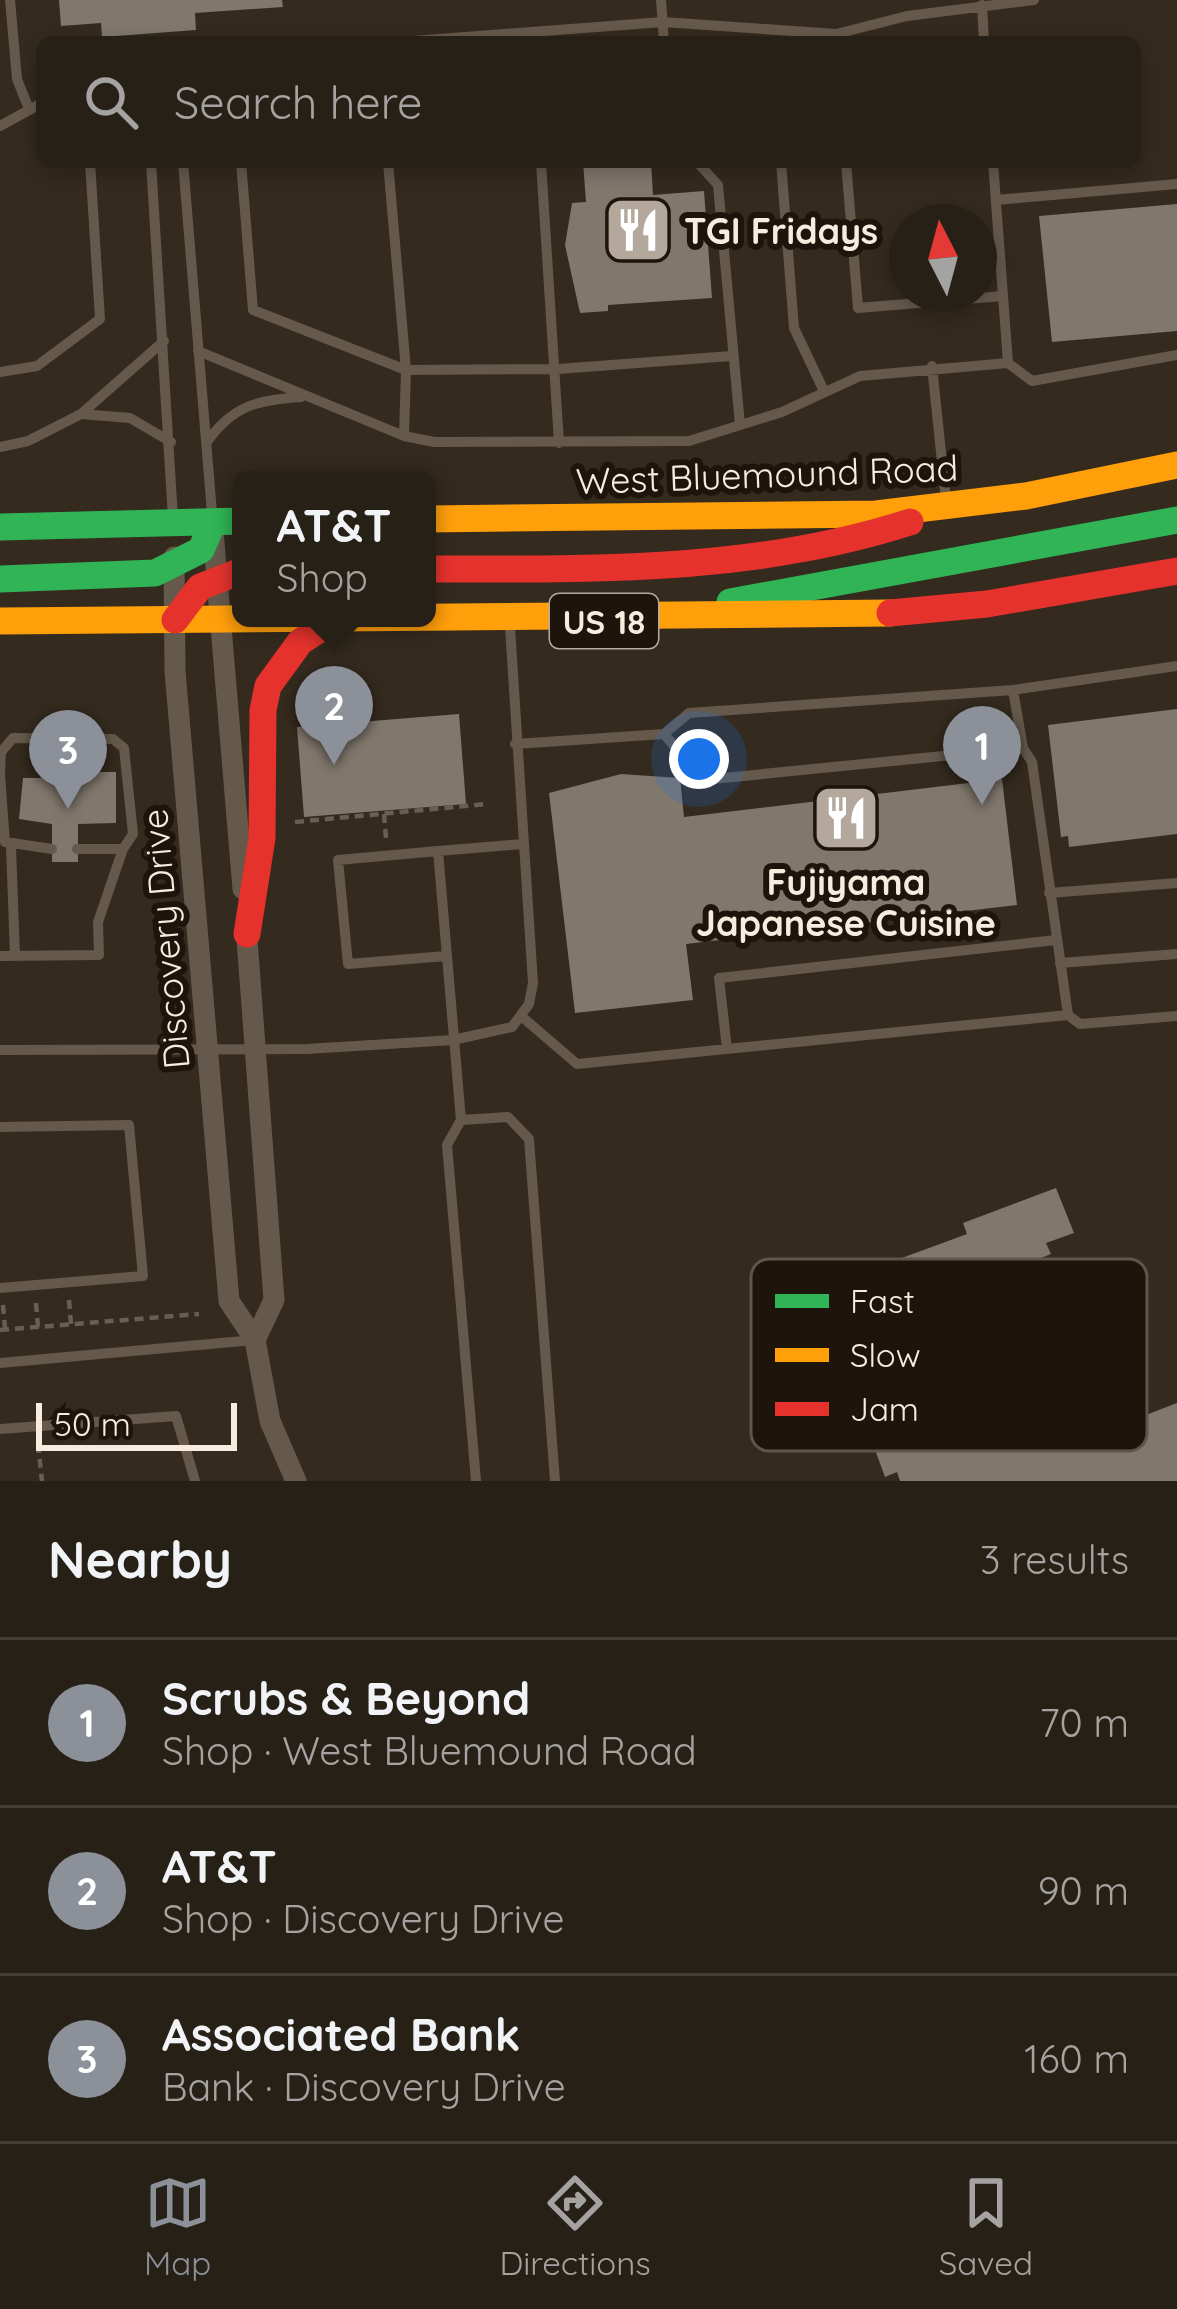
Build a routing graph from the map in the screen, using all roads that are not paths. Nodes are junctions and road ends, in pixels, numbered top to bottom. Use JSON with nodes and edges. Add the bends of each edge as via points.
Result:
{"nodes":[{"id":1,"x":10,"y":0,"type":"edge"},
{"id":2,"x":661,"y":0,"type":"edge"},
{"id":3,"x":1034,"y":0,"type":"edge"},
{"id":4,"x":982,"y":5,"type":"junction"},
{"id":5,"x":663,"y":22,"type":"junction"},
{"id":6,"x":539,"y":36,"type":"edge"},
{"id":7,"x":664,"y":36,"type":"edge"},
{"id":8,"x":765,"y":36,"type":"edge"},
{"id":9,"x":845,"y":36,"type":"edge"},
{"id":10,"x":984,"y":36,"type":"edge"},
{"id":11,"x":36,"y":106,"type":"edge"},
{"id":12,"x":29,"y":109,"type":"junction"},
{"id":13,"x":0,"y":126,"type":"edge"},
{"id":14,"x":90,"y":168,"type":"edge"},
{"id":15,"x":151,"y":168,"type":"edge"},
{"id":16,"x":183,"y":168,"type":"edge"},
{"id":17,"x":241,"y":168,"type":"edge"},
{"id":18,"x":389,"y":168,"type":"edge"},
{"id":19,"x":541,"y":168,"type":"edge"},
{"id":20,"x":702,"y":168,"type":"edge"},
{"id":21,"x":782,"y":168,"type":"edge"},
{"id":22,"x":846,"y":168,"type":"edge"},
{"id":23,"x":993,"y":168,"type":"edge"},
{"id":24,"x":1177,"y":184,"type":"edge"},
{"id":25,"x":996,"y":200,"type":"junction"},
{"id":26,"x":1003,"y":296,"type":"junction"},
{"id":27,"x":164,"y":341,"type":"junction"},
{"id":28,"x":198,"y":351,"type":"junction"},
{"id":29,"x":1177,"y":355,"type":"edge"},
{"id":30,"x":731,"y":356,"type":"junction"},
{"id":31,"x":1008,"y":363,"type":"junction"},
{"id":32,"x":932,"y":366,"type":"junction"},
{"id":33,"x":558,"y":369,"type":"junction"},
{"id":34,"x":406,"y":370,"type":"junction"},
{"id":35,"x":0,"y":372,"type":"edge"},
{"id":36,"x":823,"y":389,"type":"junction"},
{"id":37,"x":301,"y":397,"type":"junction"},
{"id":38,"x":81,"y":414,"type":"junction"},
{"id":39,"x":740,"y":425,"type":"junction"},
{"id":40,"x":404,"y":436,"type":"junction"},
{"id":41,"x":171,"y":442,"type":"junction"},
{"id":42,"x":206,"y":442,"type":"junction"},
{"id":43,"x":559,"y":443,"type":"junction"},
{"id":44,"x":0,"y":447,"type":"edge"},
{"id":45,"x":1177,"y":465,"type":"edge"},
{"id":46,"x":947,"y":508,"type":"junction"},
{"id":47,"x":436,"y":519,"type":"edge"},
{"id":48,"x":1177,"y":520,"type":"edge"},
{"id":49,"x":227,"y":522,"type":"edge"},
{"id":50,"x":173,"y":523,"type":"junction"},
{"id":51,"x":0,"y":527,"type":"edge"},
{"id":52,"x":174,"y":567,"type":"junction"},
{"id":53,"x":436,"y":568,"type":"edge"},
{"id":54,"x":1177,"y":571,"type":"edge"},
{"id":55,"x":229,"y":574,"type":"edge"},
{"id":56,"x":0,"y":579,"type":"edge"},
{"id":57,"x":175,"y":620,"type":"junction"},
{"id":58,"x":220,"y":620,"type":"junction"},
{"id":59,"x":232,"y":620,"type":"edge"},
{"id":60,"x":626,"y":620,"type":"junction"},
{"id":61,"x":0,"y":621,"type":"edge"},
{"id":62,"x":436,"y":621,"type":"edge"},
{"id":63,"x":510,"y":621,"type":"junction"},
{"id":64,"x":324,"y":627,"type":"edge"},
{"id":65,"x":1177,"y":666,"type":"edge"},
{"id":66,"x":1013,"y":690,"type":"junction"},
{"id":67,"x":664,"y":734,"type":"junction"},
{"id":68,"x":515,"y":744,"type":"junction"},
{"id":69,"x":1023,"y":748,"type":"junction"},
{"id":70,"x":0,"y":774,"type":"edge"},
{"id":71,"x":522,"y":844,"type":"junction"},
{"id":72,"x":11,"y":847,"type":"junction"},
{"id":73,"x":52,"y":849,"type":"dead end"},
{"id":74,"x":77,"y":849,"type":"dead end"},
{"id":75,"x":123,"y":849,"type":"junction"},
{"id":76,"x":438,"y":850,"type":"junction"},
{"id":77,"x":1177,"y":883,"type":"edge"},
{"id":78,"x":1049,"y":893,"type":"junction"},
{"id":79,"x":247,"y":934,"type":"junction"},
{"id":80,"x":1056,"y":940,"type":"junction"},
{"id":81,"x":1177,"y":954,"type":"edge"},
{"id":82,"x":0,"y":956,"type":"edge"},
{"id":83,"x":15,"y":956,"type":"junction"},
{"id":84,"x":446,"y":956,"type":"junction"},
{"id":85,"x":1060,"y":964,"type":"junction"},
{"id":86,"x":1068,"y":1015,"type":"junction"},
{"id":87,"x":521,"y":1016,"type":"junction"},
{"id":88,"x":1177,"y":1016,"type":"edge"},
{"id":89,"x":453,"y":1040,"type":"junction"},
{"id":90,"x":208,"y":1048,"type":"junction"},
{"id":91,"x":0,"y":1049,"type":"edge"},
{"id":92,"x":256,"y":1049,"type":"junction"},
{"id":93,"x":728,"y":1049,"type":"junction"},
{"id":94,"x":461,"y":1120,"type":"junction"},
{"id":95,"x":0,"y":1126,"type":"edge"},
{"id":96,"x":0,"y":1288,"type":"edge"},
{"id":97,"x":255,"y":1340,"type":"junction"},
{"id":98,"x":0,"y":1363,"type":"edge"},
{"id":99,"x":0,"y":1429,"type":"edge"},
{"id":100,"x":195,"y":1481,"type":"edge"},
{"id":101,"x":296,"y":1481,"type":"edge"},
{"id":102,"x":476,"y":1481,"type":"edge"},
{"id":103,"x":555,"y":1481,"type":"edge"}],
"edges":[{"from":1,"to":12,"type":"lane","via":[[17,79]]},
{"from":2,"to":5,"type":"lane"},
{"from":3,"to":4,"type":"lane"},
{"from":4,"to":9,"type":"lane"},
{"from":4,"to":10,"type":"lane"},
{"from":5,"to":6,"type":"lane"},
{"from":5,"to":7,"type":"lane"},
{"from":5,"to":8,"type":"lane"},
{"from":11,"to":12,"type":"lane"},
{"from":12,"to":13,"type":"lane"},
{"from":14,"to":35,"type":"lane","via":[[100,320],[37,366]]},
{"from":15,"to":27,"type":"lane"},
{"from":16,"to":28,"type":"lane"},
{"from":17,"to":34,"type":"lane","via":[[253,310]]},
{"from":18,"to":34,"type":"lane"},
{"from":19,"to":33,"type":"lane"},
{"from":20,"to":30,"type":"lane","via":[[718,185]]},
{"from":21,"to":36,"type":"lane","via":[[794,328]]},
{"from":22,"to":26,"type":"lane","via":[[858,308]]},
{"from":23,"to":25,"type":"lane"},
{"from":24,"to":25,"type":"lane"},
{"from":25,"to":26,"type":"lane"},
{"from":26,"to":31,"type":"lane"},
{"from":27,"to":38,"type":"lane"},
{"from":27,"to":41,"type":"lane"},
{"from":28,"to":37,"type":"lane"},
{"from":28,"to":42,"type":"lane"},
{"from":29,"to":31,"type":"lane","via":[[1032,381]]},
{"from":30,"to":33,"type":"lane"},
{"from":30,"to":39,"type":"lane"},
{"from":31,"to":32,"type":"lane"},
{"from":32,"to":36,"type":"lane"},
{"from":32,"to":46,"type":"lane"},
{"from":33,"to":34,"type":"lane"},
{"from":33,"to":43,"type":"lane"},
{"from":34,"to":40,"type":"lane"},
{"from":36,"to":39,"type":"lane"},
{"from":37,"to":40,"type":"lane"},
{"from":37,"to":42,"type":"lane","via":[[240,407]]},
{"from":38,"to":41,"type":"lane","via":[[130,418]]},
{"from":38,"to":44,"type":"lane"},
{"from":39,"to":43,"type":"lane","via":[[689,441]]},
{"from":40,"to":43,"type":"lane"},
{"from":41,"to":50,"type":"lane"},
{"from":42,"to":49,"type":"lane"},
{"from":45,"to":46,"type":"main road","name":"West Bluemound Road"},
{"from":46,"to":47,"type":"main road","name":"West Bluemound Road"},
{"from":46,"to":53,"type":"main road","via":[[847,546],[631,568]]},
{"from":48,"to":60,"type":"main road"},
{"from":49,"to":50,"type":"main road"},
{"from":49,"to":52,"type":"main road"},
{"from":49,"to":55,"type":"street","name":"Discovery Drive"},
{"from":50,"to":51,"type":"main road"},
{"from":50,"to":52,"type":"street","name":"Discovery Drive"},
{"from":52,"to":56,"type":"main road"},
{"from":52,"to":57,"type":"street","name":"Discovery Drive"},
{"from":54,"to":60,"type":"main road","number":"US 18","via":[[987,604],[847,617]]},
{"from":55,"to":57,"type":"main road","via":[[186,600]]},
{"from":55,"to":58,"type":"street","name":"Discovery Drive"},
{"from":57,"to":58,"type":"main road","number":"US 18"},
{"from":57,"to":61,"type":"main road","number":"US 18"},
{"from":57,"to":90,"type":"street","name":"Discovery Drive"},
{"from":58,"to":59,"type":"main road","number":"US 18"},
{"from":58,"to":79,"type":"street","name":"Discovery Drive"},
{"from":60,"to":63,"type":"main road","number":"US 18"},
{"from":62,"to":63,"type":"main road","number":"US 18"},
{"from":63,"to":68,"type":"lane"},
{"from":64,"to":79,"type":"main road","via":[[291,650],[268,684],[258,728],[264,820]]},
{"from":65,"to":66,"type":"lane"},
{"from":66,"to":67,"type":"lane","via":[[688,713]]},
{"from":66,"to":69,"type":"lane"},
{"from":67,"to":68,"type":"lane"},
{"from":67,"to":69,"type":"lane","via":[[703,780]]},
{"from":68,"to":71,"type":"lane"},
{"from":69,"to":78,"type":"lane","via":[[1032,762]]},
{"from":70,"to":72,"type":"lane","via":[[2,835]]},
{"from":70,"to":75,"type":"lane","via":[[1,752],[13,738],[113,739],[130,772],[133,834]]},
{"from":71,"to":76,"type":"lane"},
{"from":71,"to":87,"type":"lane","via":[[533,983]]},
{"from":72,"to":73,"type":"lane"},
{"from":72,"to":83,"type":"lane"},
{"from":74,"to":75,"type":"lane"},
{"from":75,"to":83,"type":"lane","via":[[98,922],[99,956]]},
{"from":76,"to":84,"type":"lane"},
{"from":76,"to":84,"type":"lane","via":[[338,860],[348,964]]},
{"from":77,"to":78,"type":"lane"},
{"from":78,"to":80,"type":"lane"},
{"from":79,"to":92,"type":"street","name":"Discovery Drive"},
{"from":80,"to":85,"type":"lane"},
{"from":80,"to":93,"type":"lane","via":[[719,977]]},
{"from":81,"to":85,"type":"lane"},
{"from":82,"to":83,"type":"lane"},
{"from":84,"to":89,"type":"lane"},
{"from":85,"to":86,"type":"lane"},
{"from":86,"to":88,"type":"lane","via":[[1081,1024]]},
{"from":86,"to":93,"type":"lane"},
{"from":87,"to":89,"type":"lane","via":[[493,1035]]},
{"from":87,"to":93,"type":"lane","via":[[577,1064]]},
{"from":89,"to":92,"type":"lane"},
{"from":89,"to":94,"type":"lane"},
{"from":90,"to":91,"type":"lane"},
{"from":90,"to":92,"type":"lane"},
{"from":90,"to":97,"type":"street","name":"Discovery Drive","via":[[229,1301]]},
{"from":92,"to":97,"type":"street","name":"Discovery Drive","via":[[274,1300]]},
{"from":94,"to":102,"type":"lane","via":[[447,1145]]},
{"from":94,"to":103,"type":"lane","via":[[508,1117],[529,1139]]},
{"from":95,"to":96,"type":"lane","via":[[129,1126],[143,1276]]},
{"from":97,"to":98,"type":"lane"},
{"from":97,"to":101,"type":"street","name":"Discovery Drive","via":[[270,1421]]},
{"from":99,"to":100,"type":"lane","via":[[176,1416]]}]}
